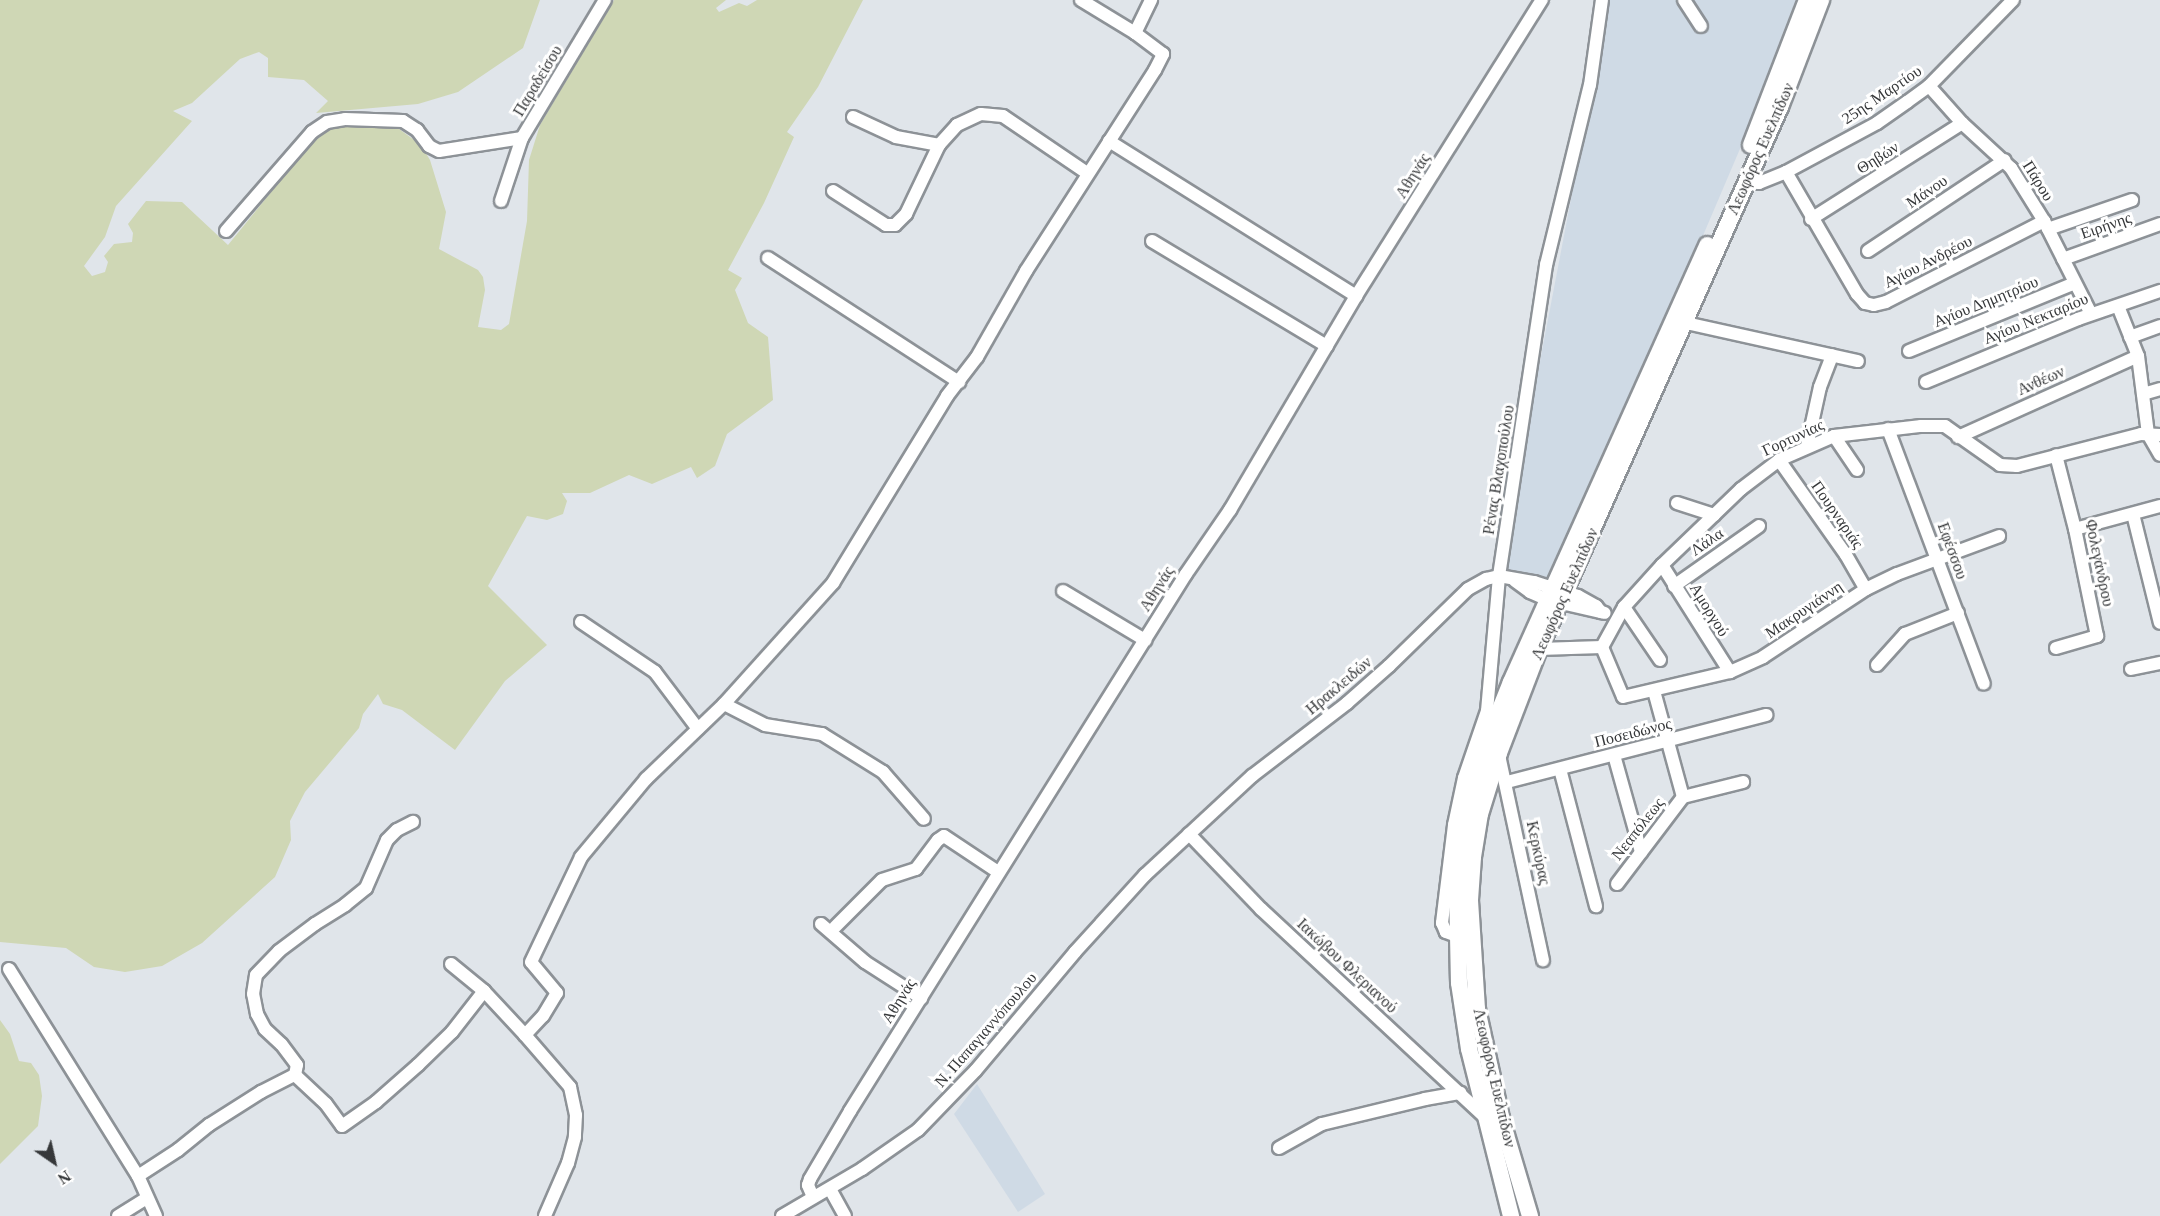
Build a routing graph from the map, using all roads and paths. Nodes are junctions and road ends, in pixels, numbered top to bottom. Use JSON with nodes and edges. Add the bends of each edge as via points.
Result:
{"nodes":[{"id":1,"x":605,"y":0,"type":"edge"},
{"id":2,"x":1081,"y":0,"type":"edge"},
{"id":3,"x":1151,"y":0,"type":"edge"},
{"id":4,"x":1542,"y":0,"type":"edge"},
{"id":5,"x":1602,"y":0,"type":"edge"},
{"id":6,"x":1684,"y":0,"type":"edge"},
{"id":7,"x":1807,"y":0,"type":"edge"},
{"id":8,"x":1821,"y":0,"type":"edge"},
{"id":9,"x":2013,"y":0,"type":"edge"},
{"id":10,"x":1701,"y":26,"type":"dead end"},
{"id":11,"x":1135,"y":33,"type":"junction"},
{"id":12,"x":1929,"y":86,"type":"junction"},
{"id":13,"x":853,"y":117,"type":"dead end"},
{"id":14,"x":1962,"y":123,"type":"junction"},
{"id":15,"x":522,"y":138,"type":"junction"},
{"id":16,"x":1109,"y":141,"type":"junction"},
{"id":17,"x":939,"y":145,"type":"junction"},
{"id":18,"x":2005,"y":160,"type":"junction"},
{"id":19,"x":1786,"y":172,"type":"junction"},
{"id":20,"x":1087,"y":173,"type":"junction"},
{"id":21,"x":1747,"y":182,"type":"junction"},
{"id":22,"x":833,"y":191,"type":"dead end"},
{"id":23,"x":2132,"y":200,"type":"dead end"},
{"id":24,"x":501,"y":201,"type":"dead end"},
{"id":25,"x":1811,"y":219,"type":"junction"},
{"id":26,"x":2160,"y":224,"type":"edge"},
{"id":27,"x":2046,"y":225,"type":"junction"},
{"id":28,"x":226,"y":231,"type":"dead end"},
{"id":29,"x":1152,"y":240,"type":"dead end"},
{"id":30,"x":1868,"y":251,"type":"dead end"},
{"id":31,"x":768,"y":258,"type":"dead end"},
{"id":32,"x":2063,"y":259,"type":"junction"},
{"id":33,"x":2075,"y":283,"type":"junction"},
{"id":34,"x":2160,"y":291,"type":"edge"},
{"id":35,"x":1356,"y":296,"type":"junction"},
{"id":36,"x":2118,"y":306,"type":"junction"},
{"id":37,"x":2091,"y":314,"type":"junction"},
{"id":38,"x":1686,"y":323,"type":"junction"},
{"id":39,"x":2160,"y":327,"type":"edge"},
{"id":40,"x":2130,"y":337,"type":"junction"},
{"id":41,"x":1327,"y":346,"type":"junction"},
{"id":42,"x":1909,"y":351,"type":"dead end"},
{"id":43,"x":1832,"y":355,"type":"junction"},
{"id":44,"x":2138,"y":356,"type":"junction"},
{"id":45,"x":1858,"y":361,"type":"dead end"},
{"id":46,"x":959,"y":382,"type":"junction"},
{"id":47,"x":1926,"y":382,"type":"dead end"},
{"id":48,"x":2160,"y":389,"type":"edge"},
{"id":49,"x":2144,"y":394,"type":"junction"},
{"id":50,"x":1888,"y":429,"type":"junction"},
{"id":51,"x":2154,"y":434,"type":"edge"},
{"id":52,"x":1834,"y":436,"type":"junction"},
{"id":53,"x":1958,"y":437,"type":"junction"},
{"id":54,"x":1807,"y":446,"type":"junction"},
{"id":55,"x":2056,"y":455,"type":"junction"},
{"id":56,"x":2160,"y":455,"type":"edge"},
{"id":57,"x":1779,"y":460,"type":"junction"},
{"id":58,"x":1857,"y":470,"type":"dead end"},
{"id":59,"x":1677,"y":503,"type":"dead end"},
{"id":60,"x":2160,"y":506,"type":"edge"},
{"id":61,"x":2133,"y":514,"type":"junction"},
{"id":62,"x":1714,"y":515,"type":"junction"},
{"id":63,"x":1760,"y":526,"type":"dead end"},
{"id":64,"x":2075,"y":529,"type":"junction"},
{"id":65,"x":1999,"y":536,"type":"dead end"},
{"id":66,"x":1939,"y":560,"type":"junction"},
{"id":67,"x":1662,"y":565,"type":"junction"},
{"id":68,"x":1499,"y":576,"type":"junction"},
{"id":69,"x":1674,"y":586,"type":"junction"},
{"id":70,"x":1866,"y":589,"type":"junction"},
{"id":71,"x":1063,"y":591,"type":"dead end"},
{"id":72,"x":1557,"y":596,"type":"junction"},
{"id":73,"x":1620,"y":612,"type":"junction"},
{"id":74,"x":1958,"y":613,"type":"junction"},
{"id":75,"x":581,"y":622,"type":"dead end"},
{"id":76,"x":2160,"y":623,"type":"edge"},
{"id":77,"x":1145,"y":640,"type":"junction"},
{"id":78,"x":1602,"y":647,"type":"junction"},
{"id":79,"x":2056,"y":648,"type":"dead end"},
{"id":80,"x":1539,"y":650,"type":"junction"},
{"id":81,"x":1660,"y":660,"type":"dead end"},
{"id":82,"x":2160,"y":663,"type":"edge"},
{"id":83,"x":1877,"y":665,"type":"dead end"},
{"id":84,"x":2131,"y":669,"type":"dead end"},
{"id":85,"x":1730,"y":672,"type":"junction"},
{"id":86,"x":1984,"y":684,"type":"dead end"},
{"id":87,"x":1654,"y":691,"type":"junction"},
{"id":88,"x":724,"y":704,"type":"junction"},
{"id":89,"x":1767,"y":715,"type":"dead end"},
{"id":90,"x":698,"y":729,"type":"junction"},
{"id":91,"x":1669,"y":741,"type":"junction"},
{"id":92,"x":1499,"y":753,"type":"junction"},
{"id":93,"x":1614,"y":755,"type":"junction"},
{"id":94,"x":1560,"y":769,"type":"junction"},
{"id":95,"x":1507,"y":782,"type":"junction"},
{"id":96,"x":1743,"y":782,"type":"dead end"},
{"id":97,"x":1683,"y":797,"type":"junction"},
{"id":98,"x":924,"y":819,"type":"dead end"},
{"id":99,"x":413,"y":822,"type":"dead end"},
{"id":100,"x":1189,"y":834,"type":"junction"},
{"id":101,"x":1641,"y":852,"type":"junction"},
{"id":102,"x":998,"y":872,"type":"junction"},
{"id":103,"x":1617,"y":884,"type":"dead end"},
{"id":104,"x":1596,"y":906,"type":"dead end"},
{"id":105,"x":821,"y":924,"type":"dead end"},
{"id":106,"x":835,"y":927,"type":"dead end"},
{"id":107,"x":1457,"y":936,"type":"junction"},
{"id":108,"x":1543,"y":960,"type":"dead end"},
{"id":109,"x":451,"y":964,"type":"dead end"},
{"id":110,"x":9,"y":969,"type":"dead end"},
{"id":111,"x":484,"y":991,"type":"junction"},
{"id":112,"x":921,"y":998,"type":"junction"},
{"id":113,"x":525,"y":1035,"type":"junction"},
{"id":114,"x":295,"y":1076,"type":"junction"},
{"id":115,"x":1460,"y":1094,"type":"junction"},
{"id":116,"x":1486,"y":1118,"type":"junction"},
{"id":117,"x":1279,"y":1148,"type":"dead end"},
{"id":118,"x":138,"y":1176,"type":"junction"},
{"id":119,"x":830,"y":1189,"type":"junction"},
{"id":120,"x":813,"y":1197,"type":"junction"},
{"id":121,"x":147,"y":1198,"type":"junction"},
{"id":122,"x":118,"y":1216,"type":"edge"},
{"id":123,"x":156,"y":1216,"type":"edge"},
{"id":124,"x":545,"y":1216,"type":"edge"},
{"id":125,"x":782,"y":1216,"type":"edge"},
{"id":126,"x":845,"y":1216,"type":"edge"},
{"id":127,"x":1511,"y":1216,"type":"edge"},
{"id":128,"x":1530,"y":1216,"type":"edge"}],
"edges":[{"from":1,"to":15,"type":"street","name":"Παραδείσου"},
{"from":2,"to":11,"type":"street"},
{"from":3,"to":11,"type":"street"},
{"from":4,"to":35,"type":"street","name":"Αθηνάς"},
{"from":5,"to":68,"type":"street","name":"Ρένας Βλαχοπούλου","via":[[1590,85],[1546,265]]},
{"from":6,"to":10,"type":"street"},
{"from":7,"to":72,"type":"main road","name":"Λεωφόρος Ευελπίδων","via":[[1758,128]]},
{"from":8,"to":21,"type":"main road","name":"Λεωφόρος Ευελπίδων","via":[[1798,65]]},
{"from":9,"to":12,"type":"street","name":"25ης Μαρτίου"},
{"from":11,"to":16,"type":"street","via":[[1163,54]]},
{"from":12,"to":14,"type":"street","name":"Πάρου"},
{"from":12,"to":19,"type":"street","name":"25ης Μαρτίου","via":[[1876,123]]},
{"from":13,"to":17,"type":"street","via":[[896,137]]},
{"from":14,"to":18,"type":"street","name":"Πάρου"},
{"from":14,"to":25,"type":"street","name":"Θηβών"},
{"from":15,"to":24,"type":"street"},
{"from":15,"to":28,"type":"street","name":"Παραδείσου","via":[[439,151],[403,121],[327,122],[312,132]]},
{"from":16,"to":20,"type":"street"},
{"from":16,"to":35,"type":"street"},
{"from":17,"to":20,"type":"street","via":[[957,125],[981,114],[1003,116]]},
{"from":17,"to":22,"type":"street","via":[[906,214],[895,225],[886,225]]},
{"from":18,"to":27,"type":"street","name":"Πάρου"},
{"from":18,"to":30,"type":"street","name":"Μάνου"},
{"from":19,"to":21,"type":"street","name":"25ης Μαρτίου","via":[[1759,183]]},
{"from":19,"to":25,"type":"street","name":"Αγίου Ανδρέου"},
{"from":20,"to":46,"type":"street"},
{"from":21,"to":38,"type":"main road","name":"Λεωφόρος Ευελπίδων"},
{"from":23,"to":27,"type":"street"},
{"from":25,"to":27,"type":"street","name":"Αγίου Ανδρέου","via":[[1857,294],[1865,303],[1874,305]]},
{"from":26,"to":32,"type":"street","name":"Ειρήνης"},
{"from":27,"to":32,"type":"street","name":"Πάρου"},
{"from":29,"to":41,"type":"street"},
{"from":31,"to":46,"type":"street"},
{"from":32,"to":33,"type":"street","name":"Πάρου"},
{"from":33,"to":37,"type":"street","name":"Πάρου"},
{"from":33,"to":42,"type":"street","name":"Αγίου Δημητρίου"},
{"from":34,"to":36,"type":"street","name":"Αγίου Νεκταρίου"},
{"from":35,"to":41,"type":"street","name":"Αθηνάς"},
{"from":36,"to":37,"type":"street","name":"Αγίου Νεκταρίου"},
{"from":36,"to":40,"type":"street"},
{"from":37,"to":47,"type":"street","name":"Αγίου Νεκταρίου"},
{"from":38,"to":43,"type":"street"},
{"from":38,"to":72,"type":"main road","name":"Λεωφόρος Ευελπίδων"},
{"from":39,"to":40,"type":"street"},
{"from":40,"to":44,"type":"street"},
{"from":41,"to":77,"type":"street","name":"Αθηνάς","via":[[1230,510]]},
{"from":43,"to":45,"type":"street"},
{"from":43,"to":54,"type":"street","via":[[1820,387]]},
{"from":44,"to":49,"type":"street"},
{"from":44,"to":53,"type":"street","name":"Ανθέων"},
{"from":46,"to":88,"type":"street","via":[[833,583]]},
{"from":48,"to":49,"type":"street"},
{"from":49,"to":51,"type":"street"},
{"from":50,"to":52,"type":"street","name":"Γορτυνίας"},
{"from":50,"to":53,"type":"street","name":"Γορτυνίας","via":[[1945,426]]},
{"from":50,"to":66,"type":"street","name":"Εφέσσου"},
{"from":51,"to":55,"type":"street","name":"Γορτυνίας"},
{"from":51,"to":56,"type":"street"},
{"from":52,"to":54,"type":"street","name":"Γορτυνίας"},
{"from":52,"to":58,"type":"street"},
{"from":53,"to":55,"type":"street","name":"Γορτυνίας","via":[[2000,465],[2017,466]]},
{"from":54,"to":57,"type":"street","name":"Γορτυνίας"},
{"from":55,"to":64,"type":"street","name":"Φολεγάνδρου"},
{"from":57,"to":62,"type":"street","name":"Γορτυνίας"},
{"from":57,"to":70,"type":"street","name":"Πουρναριάς"},
{"from":59,"to":62,"type":"street"},
{"from":60,"to":61,"type":"street"},
{"from":61,"to":64,"type":"street"},
{"from":61,"to":76,"type":"street"},
{"from":62,"to":67,"type":"street","name":"Γορτυνίας"},
{"from":63,"to":69,"type":"street","name":"Λάλα"},
{"from":64,"to":79,"type":"street","name":"Φολεγάνδρου","via":[[2097,636]]},
{"from":65,"to":66,"type":"street","name":"Μακρυγιάννη"},
{"from":66,"to":70,"type":"street","name":"Μακρυγιάννη"},
{"from":66,"to":74,"type":"street","name":"Εφέσσου"},
{"from":67,"to":69,"type":"street","name":"Αμοργού"},
{"from":67,"to":73,"type":"street","name":"Γορτυνίας"},
{"from":68,"to":72,"type":"street","via":[[1512,579],[1530,592]]},
{"from":68,"to":100,"type":"street","name":"Ηρακλειδών","via":[[1468,589],[1347,703],[1252,776]]},
{"from":68,"to":107,"type":"street","name":"Ρένας Βλαχοπούλου","via":[[1488,702],[1464,778],[1447,870],[1442,928]]},
{"from":69,"to":85,"type":"street","name":"Αμοργού"},
{"from":70,"to":85,"type":"street","name":"Μακρυγιάννη","via":[[1763,657]]},
{"from":71,"to":77,"type":"street"},
{"from":72,"to":73,"type":"street","via":[[1601,612]]},
{"from":72,"to":80,"type":"main road","name":"Λεωφόρος Ευελπίδων"},
{"from":72,"to":107,"type":"main road","name":"Λεωφόρος Ευελπίδων","via":[[1510,682],[1474,785],[1460,854]]},
{"from":73,"to":78,"type":"street","name":"Γορτυνίας"},
{"from":73,"to":81,"type":"street"},
{"from":74,"to":83,"type":"street","via":[[1905,634]]},
{"from":74,"to":86,"type":"street","name":"Εφέσσου"},
{"from":75,"to":90,"type":"street","via":[[655,672]]},
{"from":77,"to":102,"type":"street","name":"Αθηνάς"},
{"from":78,"to":80,"type":"street"},
{"from":78,"to":87,"type":"street","name":"Μακρυγιάννη","via":[[1623,697]]},
{"from":80,"to":92,"type":"main road","name":"Λεωφόρος Ευελπίδων"},
{"from":82,"to":84,"type":"street"},
{"from":85,"to":87,"type":"street","name":"Μακρυγιάννη"},
{"from":87,"to":91,"type":"street","name":"Νεαπόλεως"},
{"from":88,"to":90,"type":"street"},
{"from":88,"to":98,"type":"street","via":[[765,725],[822,734],[883,772]]},
{"from":89,"to":91,"type":"street","name":"Ποσειδώνος"},
{"from":90,"to":113,"type":"street","via":[[646,779],[580,857],[531,962],[553,987],[556,999]]},
{"from":91,"to":93,"type":"street","name":"Ποσειδώνος"},
{"from":91,"to":97,"type":"street","name":"Νεαπόλεως"},
{"from":92,"to":95,"type":"street","name":"Κερκύρας"},
{"from":92,"to":128,"type":"main road","name":"Λεωφόρος Ευελπίδων","via":[[1480,814],[1473,856],[1470,935],[1483,1043]]},
{"from":93,"to":94,"type":"street","name":"Ποσειδώνος"},
{"from":93,"to":101,"type":"street"},
{"from":94,"to":95,"type":"street","name":"Ποσειδώνος"},
{"from":94,"to":104,"type":"street"},
{"from":95,"to":108,"type":"street","name":"Κερκύρας"},
{"from":96,"to":97,"type":"street"},
{"from":97,"to":101,"type":"street","name":"Νεαπόλεως"},
{"from":99,"to":114,"type":"street","via":[[387,840],[366,888],[279,951],[256,975],[253,994],[257,1014],[297,1065]]},
{"from":100,"to":115,"type":"street","name":"Ιακώβου Φλεριανού","via":[[1261,909]]},
{"from":100,"to":119,"type":"street","name":"Ν. Παπαγιαννόπουλου","via":[[1074,952],[976,1070],[918,1130]]},
{"from":101,"to":103,"type":"street","name":"Νεαπόλεως"},
{"from":102,"to":106,"type":"street","via":[[944,836],[916,868],[882,880]]},
{"from":102,"to":112,"type":"street","name":"Αθηνάς"},
{"from":105,"to":112,"type":"street","via":[[865,962]]},
{"from":107,"to":116,"type":"main road","name":"Λεωφόρος Ευελπίδων","via":[[1463,1013]]},
{"from":109,"to":111,"type":"street"},
{"from":110,"to":118,"type":"street"},
{"from":111,"to":113,"type":"street"},
{"from":111,"to":114,"type":"street","via":[[452,1032],[418,1065],[342,1126],[326,1104]]},
{"from":112,"to":120,"type":"street","name":"Αθηνάς","via":[[810,1179]]},
{"from":113,"to":124,"type":"street","via":[[570,1087],[576,1115],[568,1163]]},
{"from":114,"to":118,"type":"street","via":[[243,1103]]},
{"from":115,"to":116,"type":"street","name":"Ιακώβου Φλεριανού"},
{"from":115,"to":117,"type":"street","via":[[1322,1124]]},
{"from":116,"to":127,"type":"main road","name":"Λεωφόρος Ευελπίδων"},
{"from":118,"to":121,"type":"street"},
{"from":119,"to":120,"type":"street","name":"Ν. Παπαγιαννόπουλου"},
{"from":119,"to":126,"type":"street"},
{"from":120,"to":125,"type":"street","name":"Ν. Παπαγιαννόπουλου"},
{"from":121,"to":122,"type":"street"},
{"from":121,"to":123,"type":"street"}]}
